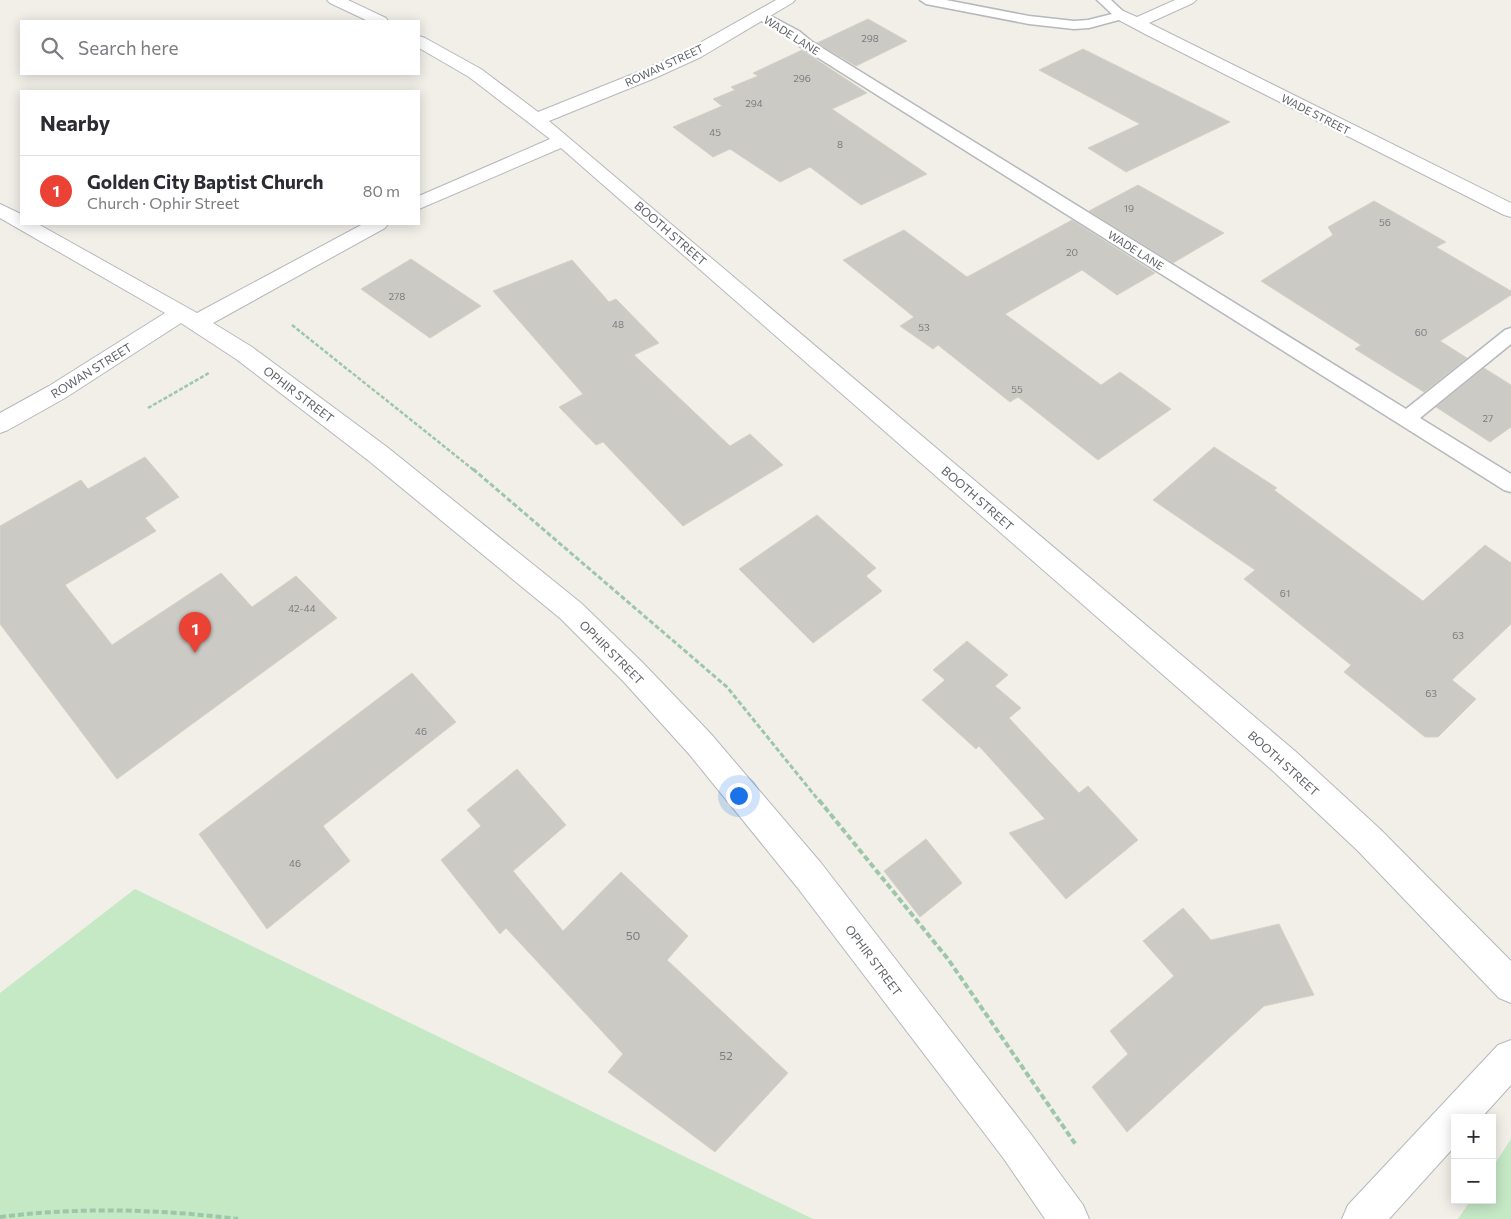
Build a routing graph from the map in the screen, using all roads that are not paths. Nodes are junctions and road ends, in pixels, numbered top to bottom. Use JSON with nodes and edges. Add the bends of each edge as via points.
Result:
{"nodes":[{"id":1,"x":335,"y":0,"type":"edge"},
{"id":2,"x":786,"y":0,"type":"edge"},
{"id":3,"x":926,"y":0,"type":"edge"},
{"id":4,"x":1103,"y":0,"type":"edge"},
{"id":5,"x":1188,"y":0,"type":"edge"},
{"id":6,"x":760,"y":15,"type":"junction"},
{"id":7,"x":1128,"y":19,"type":"junction"},
{"id":8,"x":378,"y":20,"type":"edge"},
{"id":9,"x":420,"y":42,"type":"edge"},
{"id":10,"x":537,"y":118,"type":"junction"},
{"id":11,"x":563,"y":140,"type":"junction"},
{"id":12,"x":420,"y":203,"type":"edge"},
{"id":13,"x":0,"y":210,"type":"edge"},
{"id":14,"x":1511,"y":211,"type":"edge"},
{"id":15,"x":20,"y":221,"type":"edge"},
{"id":16,"x":26,"y":225,"type":"edge"},
{"id":17,"x":376,"y":225,"type":"edge"},
{"id":18,"x":188,"y":318,"type":"junction"},
{"id":19,"x":1511,"y":334,"type":"edge"},
{"id":20,"x":1406,"y":419,"type":"junction"},
{"id":21,"x":0,"y":424,"type":"edge"},
{"id":22,"x":1511,"y":484,"type":"edge"},
{"id":23,"x":1511,"y":986,"type":"edge"},
{"id":24,"x":1511,"y":1058,"type":"edge"},
{"id":25,"x":1459,"y":1114,"type":"edge"},
{"id":26,"x":1451,"y":1122,"type":"edge"},
{"id":27,"x":1069,"y":1219,"type":"edge"},
{"id":28,"x":1362,"y":1219,"type":"edge"}],
"edges":[{"from":1,"to":8,"type":"street"},
{"from":2,"to":6,"type":"street","name":"ROWAN STREET"},
{"from":3,"to":7,"type":"lane","via":[[1029,20],[1074,25]]},
{"from":4,"to":7,"type":"lane","name":"WADE STREET"},
{"from":5,"to":7,"type":"street"},
{"from":6,"to":10,"type":"street","name":"ROWAN STREET","via":[[649,74]]},
{"from":6,"to":20,"type":"lane","name":"WADE LANE"},
{"from":7,"to":14,"type":"street","name":"WADE STREET"},
{"from":9,"to":10,"type":"street","name":"BOOTH STREET","via":[[475,73]]},
{"from":10,"to":11,"type":"street","name":"BOOTH STREET"},
{"from":11,"to":12,"type":"street"},
{"from":11,"to":23,"type":"street","name":"BOOTH STREET","via":[[1284,761],[1369,840]]},
{"from":13,"to":15,"type":"street","name":"OPHIR STREET"},
{"from":16,"to":18,"type":"street","name":"OPHIR STREET"},
{"from":17,"to":18,"type":"street","name":"ROWAN STREET"},
{"from":18,"to":21,"type":"street","name":"ROWAN STREET"},
{"from":18,"to":27,"type":"street","name":"OPHIR STREET","via":[[244,353],[386,460],[571,611],[633,672],[700,744],[809,875],[1017,1146]]},
{"from":19,"to":20,"type":"lane"},
{"from":20,"to":22,"type":"lane","name":"WADE LANE"},
{"from":24,"to":25,"type":"street"},
{"from":26,"to":28,"type":"street"}]}
